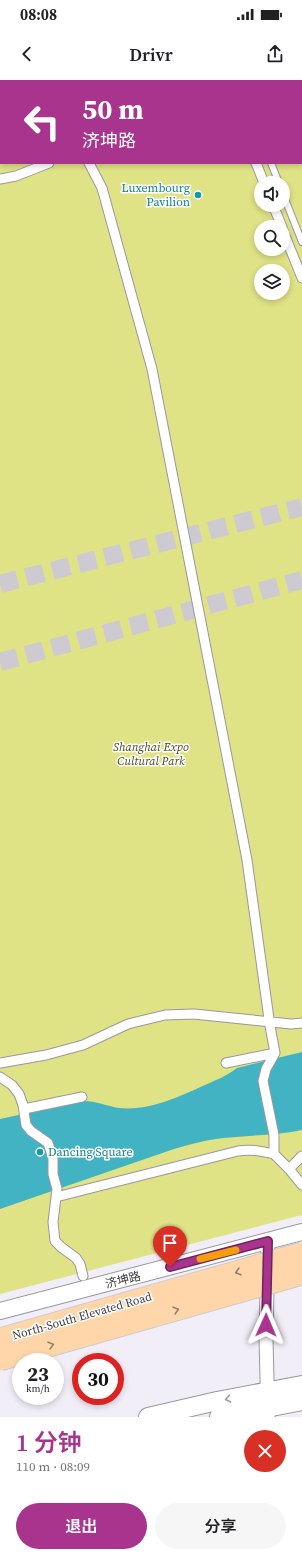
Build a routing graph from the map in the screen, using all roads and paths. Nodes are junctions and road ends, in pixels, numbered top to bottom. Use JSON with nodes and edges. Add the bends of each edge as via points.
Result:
{"nodes":[{"id":1,"x":46,"y":164,"type":"edge"},
{"id":2,"x":90,"y":164,"type":"edge"},
{"id":3,"x":256,"y":164,"type":"edge"},
{"id":4,"x":271,"y":164,"type":"edge"},
{"id":5,"x":261,"y":176,"type":"edge"},
{"id":6,"x":276,"y":176,"type":"edge"},
{"id":7,"x":0,"y":178,"type":"edge"},
{"id":8,"x":290,"y":212,"type":"edge"},
{"id":9,"x":302,"y":242,"type":"edge"},
{"id":10,"x":290,"y":245,"type":"edge"},
{"id":11,"x":299,"y":262,"type":"edge"},
{"id":12,"x":302,"y":278,"type":"edge"},
{"id":13,"x":270,"y":1022,"type":"junction"},
{"id":14,"x":302,"y":1023,"type":"edge"},
{"id":15,"x":274,"y":1053,"type":"junction"},
{"id":16,"x":0,"y":1063,"type":"edge"},
{"id":17,"x":226,"y":1064,"type":"dead end"},
{"id":18,"x":0,"y":1077,"type":"edge"},
{"id":19,"x":82,"y":1097,"type":"dead end"},
{"id":20,"x":24,"y":1109,"type":"junction"},
{"id":21,"x":274,"y":1154,"type":"junction"},
{"id":22,"x":302,"y":1156,"type":"edge"},
{"id":23,"x":289,"y":1169,"type":"junction"},
{"id":24,"x":302,"y":1185,"type":"edge"},
{"id":25,"x":56,"y":1197,"type":"junction"},
{"id":26,"x":302,"y":1232,"type":"edge"},
{"id":27,"x":268,"y":1241,"type":"junction"},
{"id":28,"x":302,"y":1254,"type":"edge"},
{"id":29,"x":302,"y":1274,"type":"edge"},
{"id":30,"x":83,"y":1276,"type":"dead end"},
{"id":31,"x":0,"y":1311,"type":"edge"},
{"id":32,"x":0,"y":1339,"type":"edge"},
{"id":33,"x":0,"y":1360,"type":"edge"},
{"id":34,"x":302,"y":1385,"type":"edge"},
{"id":35,"x":302,"y":1401,"type":"edge"},
{"id":36,"x":267,"y":1405,"type":"edge"},
{"id":37,"x":148,"y":1417,"type":"edge"},
{"id":38,"x":219,"y":1417,"type":"edge"}],
"edges":[{"from":1,"to":7,"type":"street","via":[[16,176]]},
{"from":2,"to":13,"type":"street","via":[[102,188],[152,369],[247,860]]},
{"from":3,"to":5,"type":"street"},
{"from":4,"to":6,"type":"lane"},
{"from":8,"to":9,"type":"lane"},
{"from":10,"to":11,"type":"street"},
{"from":11,"to":12,"type":"street"},
{"from":13,"to":14,"type":"street"},
{"from":13,"to":15,"type":"street"},
{"from":13,"to":16,"type":"street","via":[[194,1014],[164,1015],[128,1024],[83,1045]]},
{"from":15,"to":17,"type":"street"},
{"from":15,"to":21,"type":"street","via":[[262,1081],[274,1135]]},
{"from":18,"to":20,"type":"street","via":[[12,1085],[19,1094]]},
{"from":19,"to":20,"type":"street"},
{"from":20,"to":25,"type":"street","via":[[26,1125],[48,1143],[53,1158],[52,1174],[57,1189]]},
{"from":21,"to":23,"type":"street"},
{"from":21,"to":25,"type":"street","via":[[248,1149]]},
{"from":22,"to":23,"type":"street"},
{"from":23,"to":24,"type":"street"},
{"from":25,"to":30,"type":"street","via":[[53,1222],[55,1241],[76,1258]]},
{"from":26,"to":27,"type":"street","name":"济坤路"},
{"from":27,"to":31,"type":"street","name":"济坤路"},
{"from":27,"to":36,"type":"street"},
{"from":28,"to":32,"type":"highway","name":"North-South Elevated Road","one_way":true,"bridge":true},
{"from":33,"to":29,"type":"highway","name":"North-South Elevated Road","one_way":true,"bridge":true},
{"from":34,"to":36,"type":"main road"},
{"from":35,"to":36,"type":"main road"},
{"from":36,"to":37,"type":"main road","one_way":true},
{"from":36,"to":38,"type":"main road"}]}
